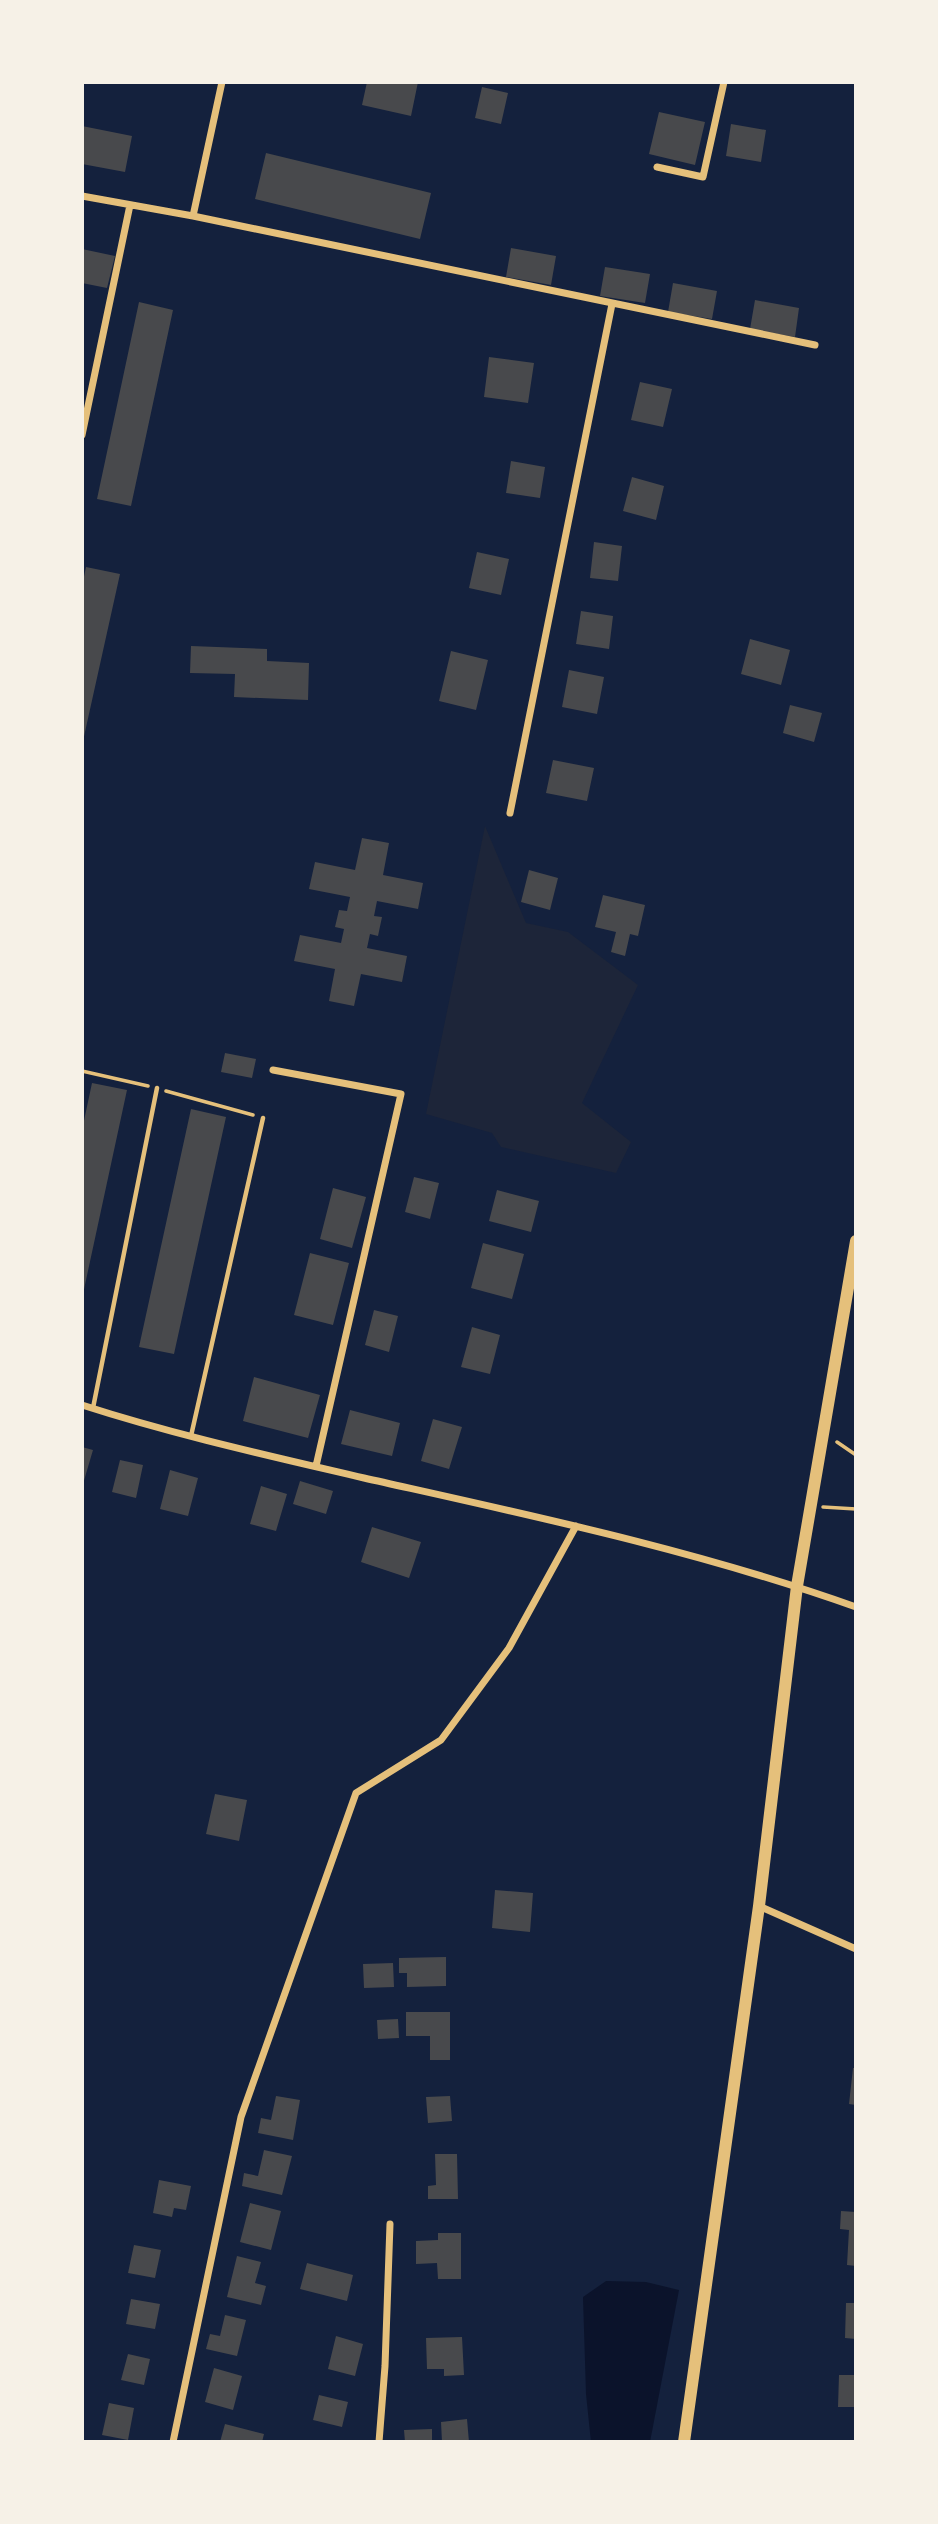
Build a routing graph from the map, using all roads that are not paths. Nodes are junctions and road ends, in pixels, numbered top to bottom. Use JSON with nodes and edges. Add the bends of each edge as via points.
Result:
{"nodes":[{"id":1,"x":222,"y":82,"type":"edge"},
{"id":2,"x":724,"y":82,"type":"edge"},
{"id":3,"x":657,"y":167,"type":"dead end"},
{"id":4,"x":82,"y":196,"type":"edge"},
{"id":5,"x":130,"y":205,"type":"junction"},
{"id":6,"x":193,"y":216,"type":"junction"},
{"id":7,"x":612,"y":304,"type":"junction"},
{"id":8,"x":815,"y":345,"type":"dead end"},
{"id":9,"x":82,"y":435,"type":"edge"},
{"id":10,"x":510,"y":813,"type":"dead end"},
{"id":11,"x":273,"y":1070,"type":"dead end"},
{"id":12,"x":157,"y":1088,"type":"road end"},
{"id":13,"x":262,"y":1118,"type":"road end"},
{"id":14,"x":856,"y":1241,"type":"edge"},
{"id":15,"x":82,"y":1405,"type":"edge"},
{"id":16,"x":93,"y":1409,"type":"junction"},
{"id":17,"x":191,"y":1436,"type":"junction"},
{"id":18,"x":316,"y":1466,"type":"junction"},
{"id":19,"x":576,"y":1526,"type":"junction"},
{"id":20,"x":797,"y":1586,"type":"junction"},
{"id":21,"x":856,"y":1607,"type":"edge"},
{"id":22,"x":759,"y":1906,"type":"junction"},
{"id":23,"x":856,"y":1950,"type":"edge"},
{"id":24,"x":390,"y":2224,"type":"dead end"},
{"id":25,"x":173,"y":2442,"type":"edge"},
{"id":26,"x":379,"y":2442,"type":"edge"},
{"id":27,"x":684,"y":2442,"type":"edge"}],
"edges":[{"from":1,"to":6,"type":"street"},
{"from":2,"to":3,"type":"street","via":[[703,177]]},
{"from":4,"to":5,"type":"street"},
{"from":5,"to":6,"type":"street"},
{"from":5,"to":9,"type":"street"},
{"from":6,"to":7,"type":"street"},
{"from":7,"to":8,"type":"street"},
{"from":7,"to":10,"type":"street"},
{"from":11,"to":18,"type":"street","via":[[401,1094]]},
{"from":12,"to":16,"type":"lane"},
{"from":13,"to":17,"type":"lane"},
{"from":14,"to":20,"type":"main road"},
{"from":15,"to":16,"type":"street"},
{"from":16,"to":17,"type":"street"},
{"from":17,"to":18,"type":"street"},
{"from":18,"to":19,"type":"street"},
{"from":19,"to":20,"type":"street"},
{"from":19,"to":25,"type":"street","via":[[509,1648],[441,1740],[356,1793],[241,2117]]},
{"from":20,"to":21,"type":"street"},
{"from":20,"to":22,"type":"main road"},
{"from":22,"to":23,"type":"street"},
{"from":22,"to":27,"type":"main road"},
{"from":24,"to":26,"type":"street"}]}
